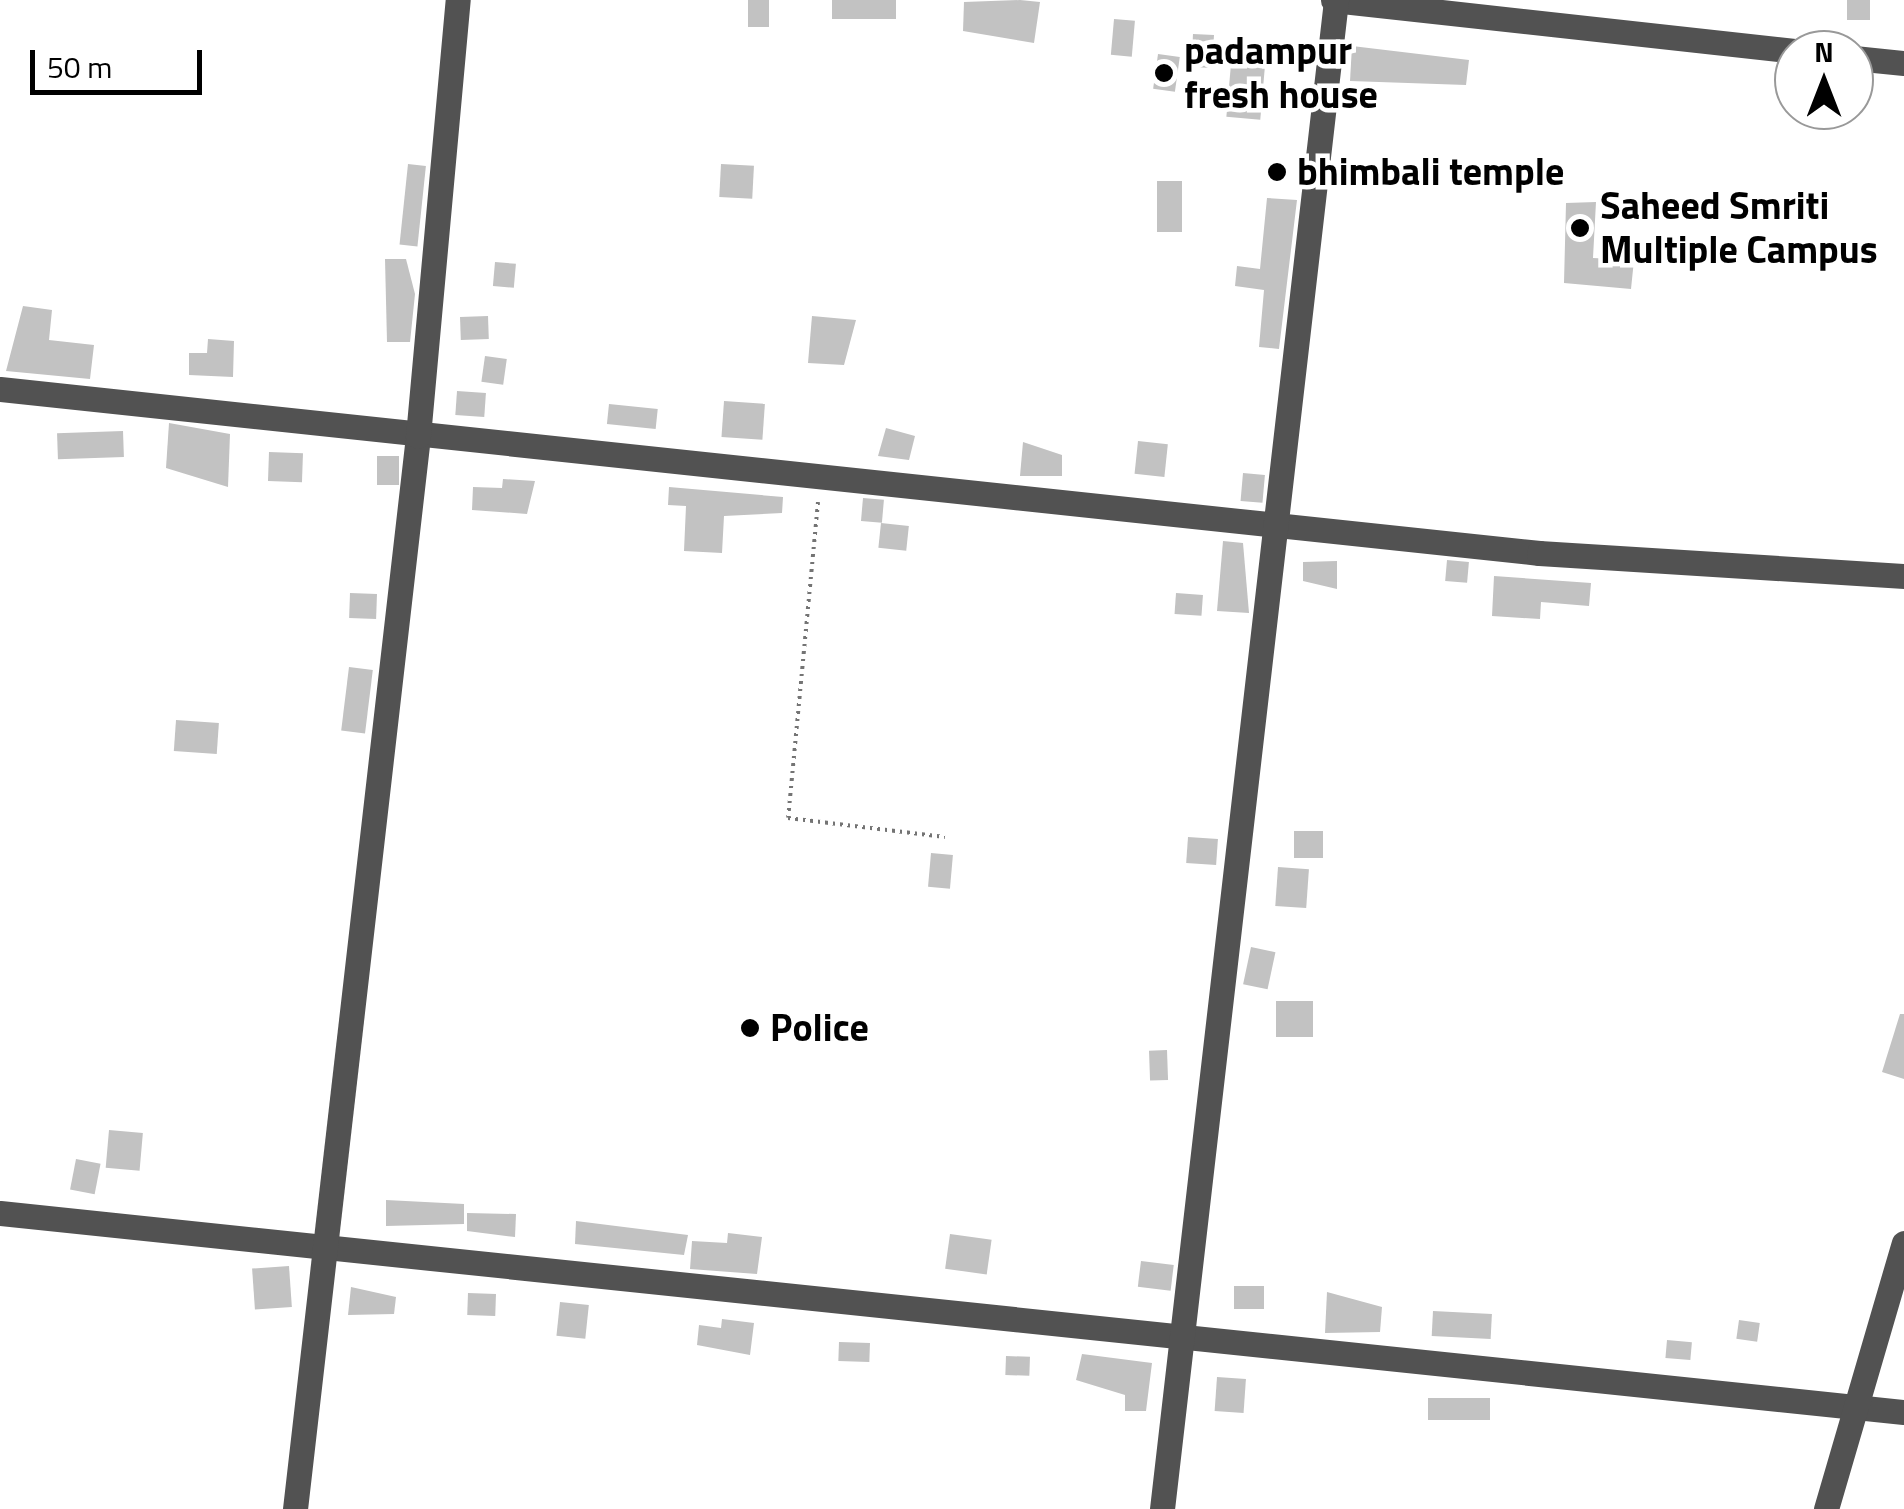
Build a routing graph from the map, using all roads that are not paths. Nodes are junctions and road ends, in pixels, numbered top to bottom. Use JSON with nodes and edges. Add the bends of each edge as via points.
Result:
{"nodes":[{"id":1,"x":458,"y":0,"type":"edge"},
{"id":2,"x":1335,"y":0,"type":"edge"},
{"id":3,"x":1774,"y":49,"type":"edge"},
{"id":4,"x":1874,"y":60,"type":"edge"},
{"id":5,"x":1904,"y":64,"type":"edge"},
{"id":6,"x":0,"y":389,"type":"edge"},
{"id":7,"x":418,"y":436,"type":"junction"},
{"id":8,"x":1272,"y":526,"type":"junction"},
{"id":9,"x":1904,"y":576,"type":"edge"},
{"id":10,"x":0,"y":1213,"type":"edge"},
{"id":11,"x":328,"y":1242,"type":"junction"},
{"id":12,"x":1904,"y":1244,"type":"edge"},
{"id":13,"x":1184,"y":1332,"type":"junction"},
{"id":14,"x":1849,"y":1408,"type":"junction"},
{"id":15,"x":1904,"y":1412,"type":"edge"},
{"id":16,"x":295,"y":1509,"type":"edge"},
{"id":17,"x":1162,"y":1509,"type":"edge"},
{"id":18,"x":1826,"y":1509,"type":"edge"}],
"edges":[{"from":1,"to":7,"type":"street"},
{"from":2,"to":3,"type":"street"},
{"from":2,"to":8,"type":"street"},
{"from":4,"to":5,"type":"street"},
{"from":6,"to":7,"type":"street"},
{"from":7,"to":8,"type":"street"},
{"from":7,"to":11,"type":"street"},
{"from":8,"to":9,"type":"street"},
{"from":8,"to":13,"type":"street"},
{"from":10,"to":11,"type":"street"},
{"from":11,"to":13,"type":"street"},
{"from":11,"to":16,"type":"street"},
{"from":12,"to":14,"type":"street"},
{"from":13,"to":14,"type":"street"},
{"from":13,"to":17,"type":"street"},
{"from":14,"to":15,"type":"street"},
{"from":14,"to":18,"type":"street"}]}
